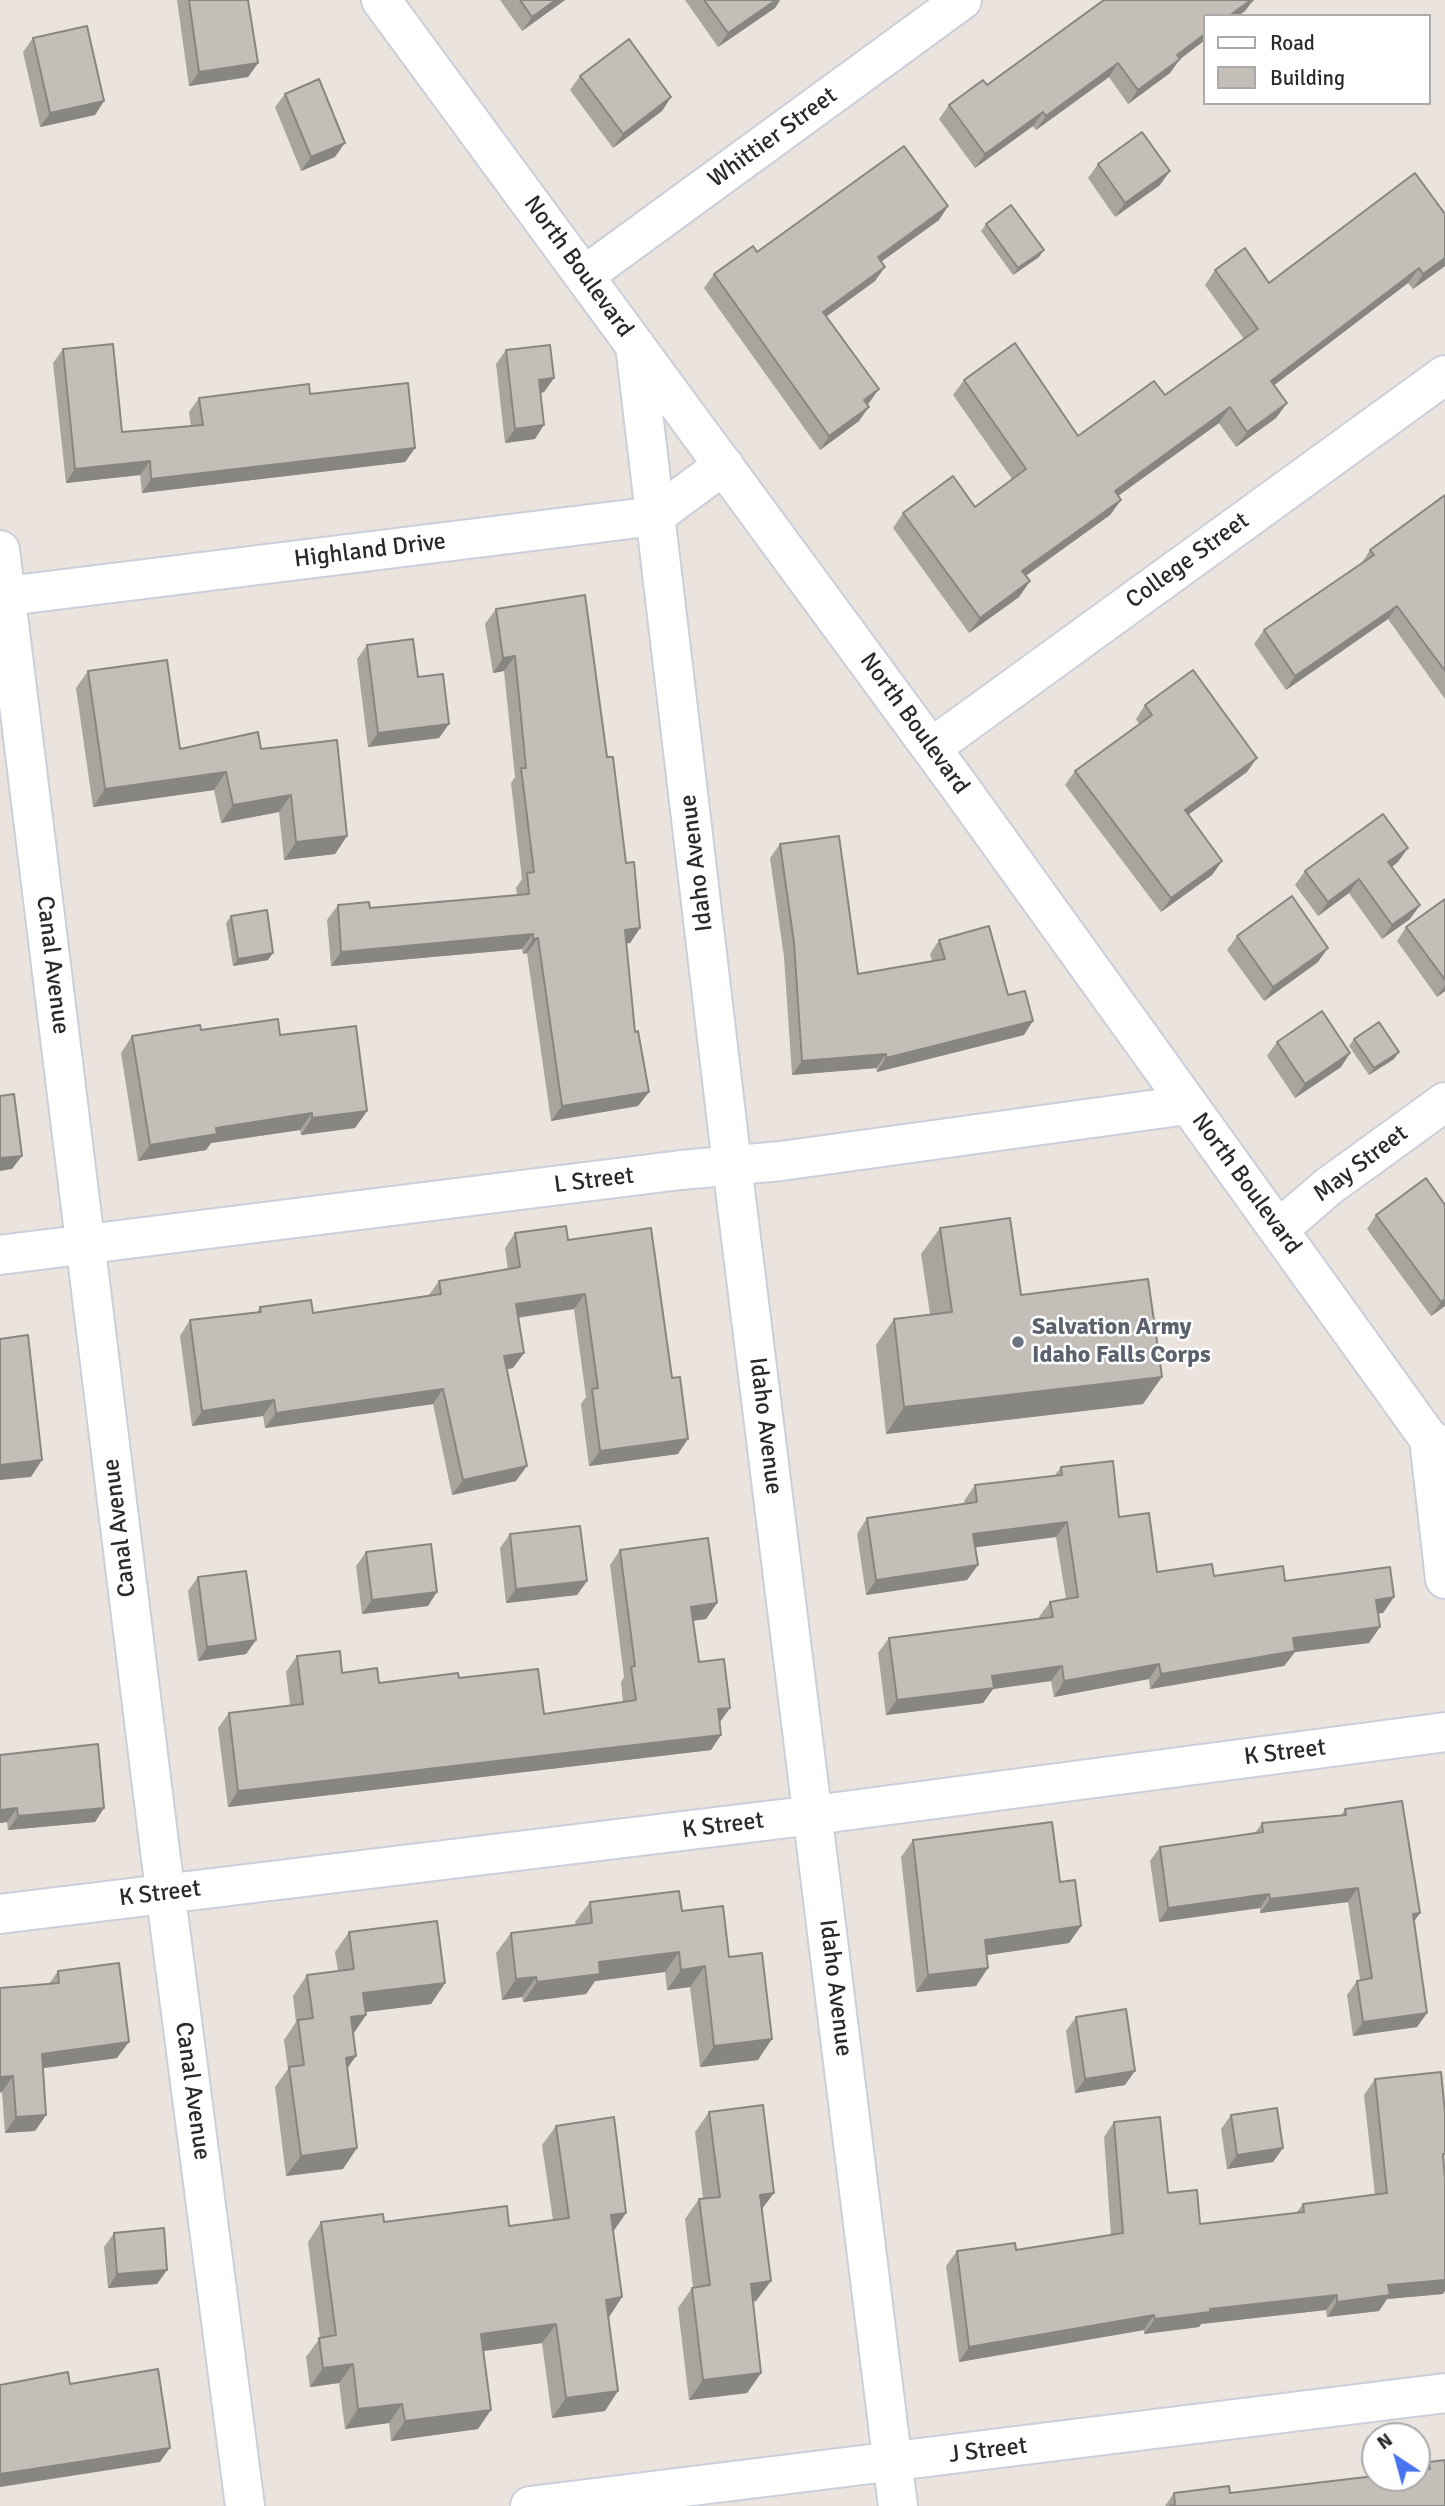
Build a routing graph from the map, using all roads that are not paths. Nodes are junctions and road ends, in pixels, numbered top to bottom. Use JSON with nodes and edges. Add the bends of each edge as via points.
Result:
{"nodes":[{"id":1,"x":381,"y":0,"type":"edge"},
{"id":2,"x":962,"y":0,"type":"edge"},
{"id":3,"x":585,"y":275,"type":"junction"},
{"id":4,"x":635,"y":345,"type":"junction"},
{"id":5,"x":1445,"y":374,"type":"edge"},
{"id":6,"x":724,"y":465,"type":"junction"},
{"id":7,"x":655,"y":516,"type":"junction"},
{"id":8,"x":0,"y":550,"type":"edge"},
{"id":9,"x":3,"y":596,"type":"edge"},
{"id":10,"x":931,"y":748,"type":"junction"},
{"id":11,"x":1445,"y":1102,"type":"edge"},
{"id":12,"x":1187,"y":1105,"type":"junction"},
{"id":13,"x":732,"y":1166,"type":"junction"},
{"id":14,"x":1279,"y":1229,"type":"junction"},
{"id":15,"x":86,"y":1244,"type":"junction"},
{"id":16,"x":0,"y":1255,"type":"edge"},
{"id":17,"x":1437,"y":1443,"type":"edge"},
{"id":18,"x":1445,"y":1579,"type":"edge"},
{"id":19,"x":1445,"y":1732,"type":"edge"},
{"id":20,"x":814,"y":1815,"type":"junction"},
{"id":21,"x":165,"y":1894,"type":"junction"},
{"id":22,"x":0,"y":1914,"type":"edge"},
{"id":23,"x":1445,"y":2393,"type":"edge"},
{"id":24,"x":893,"y":2463,"type":"junction"},
{"id":25,"x":245,"y":2506,"type":"edge"},
{"id":26,"x":530,"y":2506,"type":"edge"},
{"id":27,"x":898,"y":2506,"type":"edge"}],
"edges":[{"from":1,"to":3,"type":"street","name":"North Boulevard"},
{"from":2,"to":3,"type":"street","name":"Whittier Street"},
{"from":3,"to":4,"type":"street","name":"North Boulevard"},
{"from":4,"to":6,"type":"street","name":"North Boulevard"},
{"from":4,"to":7,"type":"street","name":"Idaho Avenue"},
{"from":5,"to":10,"type":"street","name":"College Street"},
{"from":6,"to":7,"type":"street","name":"Highland Drive"},
{"from":6,"to":10,"type":"street","name":"North Boulevard"},
{"from":7,"to":9,"type":"street","name":"Highland Drive"},
{"from":7,"to":13,"type":"street","name":"Idaho Avenue"},
{"from":8,"to":9,"type":"street","name":"Canal Avenue"},
{"from":9,"to":15,"type":"street","name":"Canal Avenue"},
{"from":10,"to":12,"type":"street","name":"North Boulevard"},
{"from":11,"to":14,"type":"street","name":"May Street","via":[[1329,1186]]},
{"from":12,"to":13,"type":"street","name":"L Street"},
{"from":12,"to":14,"type":"street","name":"North Boulevard"},
{"from":13,"to":15,"type":"street","name":"L Street"},
{"from":13,"to":20,"type":"street","name":"Idaho Avenue"},
{"from":14,"to":17,"type":"street","name":"North Boulevard"},
{"from":15,"to":16,"type":"street","name":"L Street"},
{"from":15,"to":21,"type":"street","name":"Canal Avenue"},
{"from":17,"to":18,"type":"street"},
{"from":19,"to":20,"type":"street","name":"K Street"},
{"from":20,"to":21,"type":"street","name":"K Street"},
{"from":20,"to":24,"type":"street","name":"Idaho Avenue"},
{"from":21,"to":22,"type":"street","name":"K Street"},
{"from":21,"to":25,"type":"street","name":"Canal Avenue"},
{"from":23,"to":24,"type":"street","name":"J Street"},
{"from":24,"to":26,"type":"street","name":"J Street"},
{"from":24,"to":27,"type":"street","name":"Idaho Avenue"}]}
